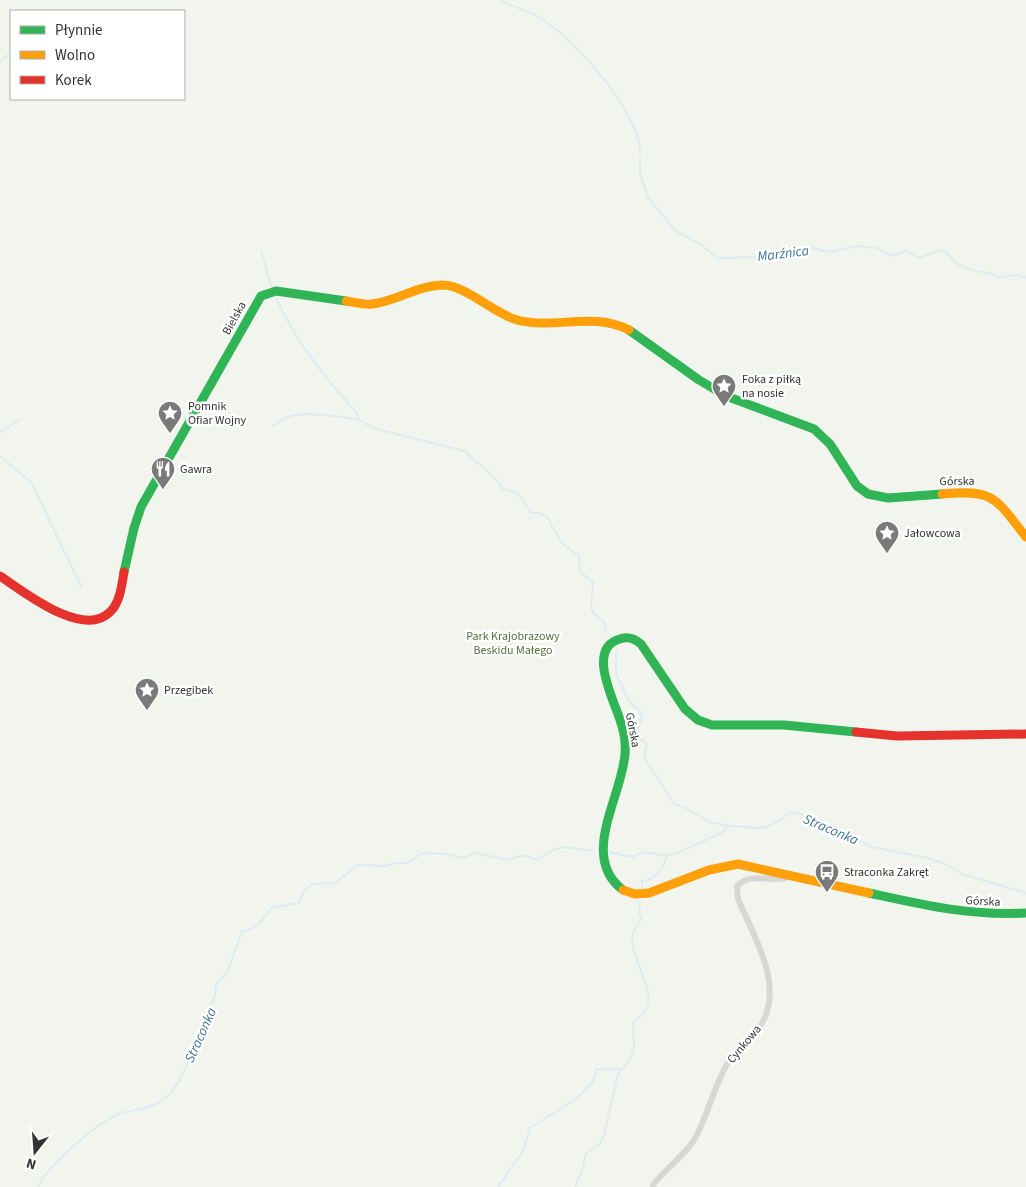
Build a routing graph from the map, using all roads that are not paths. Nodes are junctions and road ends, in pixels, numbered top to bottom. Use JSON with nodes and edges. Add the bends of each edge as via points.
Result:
{"nodes":[{"id":1,"x":653,"y":346,"type":"joint"},
{"id":2,"x":1026,"y":538,"type":"edge"},
{"id":3,"x":0,"y":576,"type":"edge"},
{"id":4,"x":1026,"y":734,"type":"edge"},
{"id":5,"x":792,"y":875,"type":"junction"},
{"id":6,"x":1026,"y":913,"type":"edge"},
{"id":7,"x":653,"y":1185,"type":"dead end"}],
"edges":[{"from":1,"to":2,"type":"street","name":"Górska","via":[[726,396],[805,424],[818,432],[830,444],[854,482],[868,494],[888,498],[962,492],[985,494],[1002,506]]},
{"from":1,"to":3,"type":"street","name":"Bielska","via":[[625,327],[611,322],[535,323],[518,320],[444,285],[427,285],[371,304],[273,291],[257,302],[141,507],[132,530],[119,596],[107,614],[92,621],[70,619]]},
{"from":4,"to":5,"type":"street","name":"Górska","via":[[897,736],[784,725],[712,725],[698,720],[685,709],[642,643],[627,637],[610,643],[604,653],[604,666],[626,746],[623,771],[602,849],[603,866],[609,878],[622,890],[642,894],[727,864]]},
{"from":5,"to":6,"type":"street","name":"Górska","via":[[957,912]]},
{"from":5,"to":7,"type":"street","name":"Cynkowa","via":[[751,878],[737,886],[738,899],[768,974],[770,998],[767,1012],[759,1029],[725,1067],[705,1118],[690,1145]]}]}
